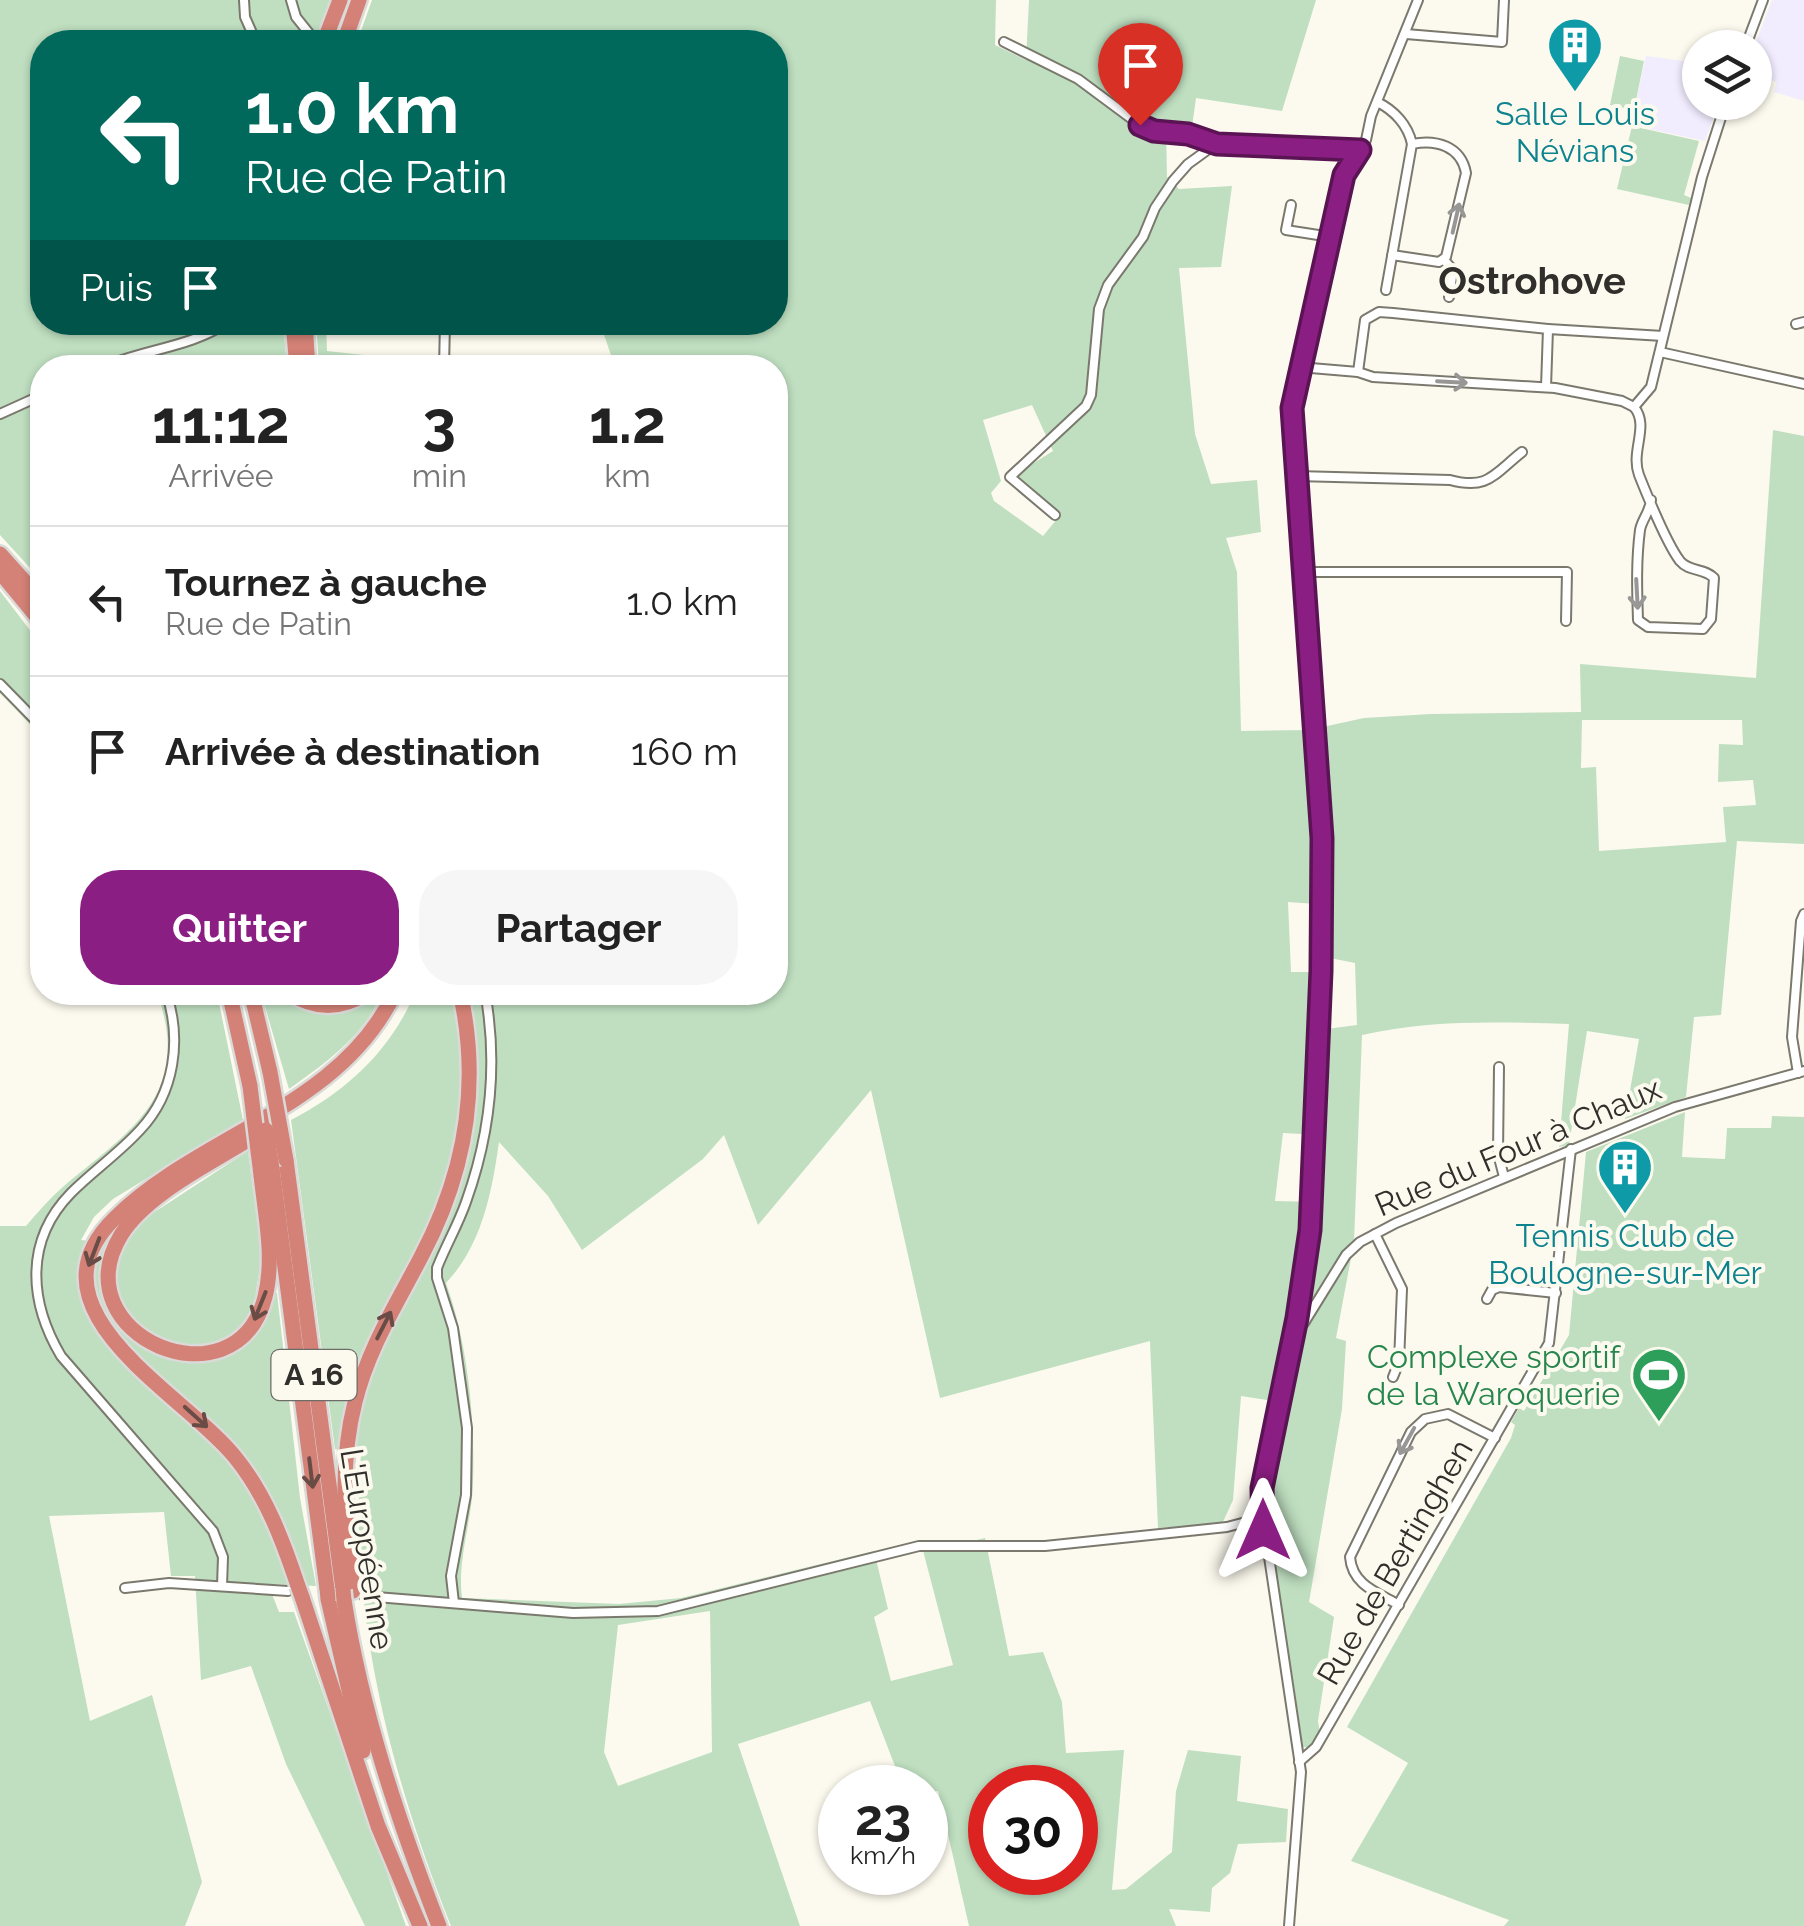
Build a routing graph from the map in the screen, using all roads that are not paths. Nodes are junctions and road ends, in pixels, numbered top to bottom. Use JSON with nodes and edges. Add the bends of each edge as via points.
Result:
{"nodes":[{"id":1,"x":244,"y":0,"type":"edge"},
{"id":2,"x":291,"y":0,"type":"edge"},
{"id":3,"x":340,"y":0,"type":"edge"},
{"id":4,"x":359,"y":0,"type":"edge"},
{"id":5,"x":1418,"y":0,"type":"edge"},
{"id":6,"x":1504,"y":0,"type":"edge"},
{"id":7,"x":1763,"y":0,"type":"edge"},
{"id":8,"x":250,"y":30,"type":"edge"},
{"id":9,"x":305,"y":30,"type":"edge"},
{"id":10,"x":329,"y":30,"type":"edge"},
{"id":11,"x":348,"y":30,"type":"edge"},
{"id":12,"x":1752,"y":30,"type":"edge"},
{"id":13,"x":1406,"y":34,"type":"junction"},
{"id":14,"x":1004,"y":42,"type":"dead end"},
{"id":15,"x":1377,"y":102,"type":"junction"},
{"id":16,"x":1720,"y":120,"type":"edge"},
{"id":17,"x":1217,"y":144,"type":"junction"},
{"id":18,"x":1412,"y":144,"type":"junction"},
{"id":19,"x":1360,"y":150,"type":"junction"},
{"id":20,"x":1291,"y":206,"type":"dead end"},
{"id":21,"x":1331,"y":237,"type":"junction"},
{"id":22,"x":1392,"y":254,"type":"junction"},
{"id":23,"x":1444,"y":260,"type":"junction"},
{"id":24,"x":1386,"y":290,"type":"dead end"},
{"id":25,"x":1449,"y":298,"type":"dead end"},
{"id":26,"x":1548,"y":329,"type":"junction"},
{"id":27,"x":204,"y":335,"type":"edge"},
{"id":28,"x":1663,"y":336,"type":"junction"},
{"id":29,"x":1660,"y":352,"type":"junction"},
{"id":30,"x":134,"y":355,"type":"edge"},
{"id":31,"x":1299,"y":367,"type":"junction"},
{"id":32,"x":1358,"y":372,"type":"junction"},
{"id":33,"x":1804,"y":384,"type":"edge"},
{"id":34,"x":1546,"y":387,"type":"junction"},
{"id":35,"x":30,"y":400,"type":"edge"},
{"id":36,"x":1634,"y":407,"type":"junction"},
{"id":37,"x":0,"y":414,"type":"edge"},
{"id":38,"x":1522,"y":452,"type":"dead end"},
{"id":39,"x":1296,"y":476,"type":"junction"},
{"id":40,"x":1651,"y":500,"type":"junction"},
{"id":41,"x":1055,"y":515,"type":"dead end"},
{"id":42,"x":1,"y":560,"type":"edge"},
{"id":43,"x":1304,"y":572,"type":"junction"},
{"id":44,"x":30,"y":588,"type":"edge"},
{"id":45,"x":30,"y":605,"type":"edge"},
{"id":46,"x":1566,"y":621,"type":"dead end"},
{"id":47,"x":0,"y":684,"type":"edge"},
{"id":48,"x":30,"y":715,"type":"edge"},
{"id":49,"x":1804,"y":914,"type":"edge"},
{"id":50,"x":170,"y":1005,"type":"edge"},
{"id":51,"x":236,"y":1005,"type":"edge"},
{"id":52,"x":251,"y":1005,"type":"edge"},
{"id":53,"x":387,"y":1005,"type":"edge"},
{"id":54,"x":398,"y":1005,"type":"edge"},
{"id":55,"x":462,"y":1005,"type":"edge"},
{"id":56,"x":487,"y":1005,"type":"edge"},
{"id":57,"x":1499,"y":1068,"type":"dead end"},
{"id":58,"x":1801,"y":1072,"type":"edge"},
{"id":59,"x":259,"y":1080,"type":"junction"},
{"id":60,"x":1572,"y":1149,"type":"junction"},
{"id":61,"x":273,"y":1168,"type":"junction"},
{"id":62,"x":1504,"y":1177,"type":"junction"},
{"id":63,"x":1375,"y":1234,"type":"junction"},
{"id":64,"x":1556,"y":1293,"type":"junction"},
{"id":65,"x":1487,"y":1298,"type":"dead end"},
{"id":66,"x":1294,"y":1329,"type":"junction"},
{"id":67,"x":1393,"y":1377,"type":"dead end"},
{"id":68,"x":1495,"y":1438,"type":"junction"},
{"id":69,"x":1262,"y":1518,"type":"junction"},
{"id":70,"x":222,"y":1586,"type":"junction"},
{"id":71,"x":125,"y":1588,"type":"dead end"},
{"id":72,"x":296,"y":1592,"type":"junction"},
{"id":73,"x":345,"y":1595,"type":"junction"},
{"id":74,"x":454,"y":1602,"type":"junction"},
{"id":75,"x":1399,"y":1604,"type":"junction"},
{"id":76,"x":1299,"y":1762,"type":"junction"},
{"id":77,"x":421,"y":1926,"type":"edge"},
{"id":78,"x":439,"y":1926,"type":"edge"},
{"id":79,"x":1289,"y":1926,"type":"edge"}],
"edges":[{"from":1,"to":8,"type":"street"},
{"from":2,"to":9,"type":"street"},
{"from":3,"to":10,"type":"highway"},
{"from":4,"to":11,"type":"highway"},
{"from":5,"to":13,"type":"street"},
{"from":6,"to":13,"type":"street","via":[[1502,42]]},
{"from":7,"to":12,"type":"street"},
{"from":13,"to":15,"type":"street"},
{"from":14,"to":17,"type":"street","via":[[1078,79],[1140,125]]},
{"from":15,"to":18,"type":"street","via":[[1394,111]]},
{"from":15,"to":19,"type":"street"},
{"from":16,"to":28,"type":"street"},
{"from":17,"to":19,"type":"street"},
{"from":17,"to":41,"type":"street","via":[[1173,181],[1108,285],[1086,406],[1010,476]]},
{"from":18,"to":22,"type":"street"},
{"from":23,"to":18,"type":"street","one_way":true,"via":[[1464,164],[1441,144]]},
{"from":19,"to":21,"type":"street","via":[[1345,172]]},
{"from":20,"to":21,"type":"street","via":[[1286,230]]},
{"from":21,"to":31,"type":"street"},
{"from":22,"to":23,"type":"street"},
{"from":22,"to":24,"type":"street"},
{"from":23,"to":25,"type":"street","via":[[1453,270]]},
{"from":26,"to":28,"type":"street"},
{"from":26,"to":32,"type":"street","via":[[1384,312],[1363,325]]},
{"from":26,"to":34,"type":"street"},
{"from":27,"to":30,"type":"street"},
{"from":28,"to":29,"type":"street"},
{"from":29,"to":33,"type":"street"},
{"from":29,"to":36,"type":"street","via":[[1649,391]]},
{"from":31,"to":32,"type":"street"},
{"from":31,"to":39,"type":"street","via":[[1292,419]]},
{"from":32,"to":34,"type":"street","one_way":true},
{"from":34,"to":36,"type":"street"},
{"from":35,"to":37,"type":"street"},
{"from":36,"to":40,"type":"street","via":[[1641,419],[1636,463]]},
{"from":38,"to":39,"type":"street","via":[[1473,485]]},
{"from":39,"to":43,"type":"street"},
{"from":40,"to":40,"type":"street","one_way":true,"via":[[1641,527],[1638,620],[1700,630],[1710,622],[1714,578],[1681,562]]},
{"from":42,"to":44,"type":"highway"},
{"from":42,"to":45,"type":"highway"},
{"from":43,"to":46,"type":"street","via":[[1567,572]]},
{"from":43,"to":66,"type":"street","via":[[1323,854],[1312,1209]]},
{"from":47,"to":48,"type":"street"},
{"from":49,"to":58,"type":"street","via":[[1792,1036]]},
{"from":50,"to":70,"type":"street","via":[[174,1047],[164,1091],[140,1130],[54,1215],[36,1260],[36,1292],[61,1356],[213,1530],[223,1558]]},
{"from":51,"to":59,"type":"highway"},
{"from":52,"to":59,"type":"highway","name":"L'Européenne","number":"A 16"},
{"from":53,"to":72,"type":"highway","one_way":true,"via":[[341,1065],[308,1091],[126,1209],[100,1235],[88,1264],[87,1288],[98,1322],[244,1468],[268,1509]]},
{"from":61,"to":54,"type":"highway","one_way":true,"via":[[269,1272],[254,1321],[209,1352],[173,1353],[142,1339],[119,1313],[110,1282],[116,1246],[129,1224],[341,1077],[378,1040]]},
{"from":73,"to":55,"type":"highway","one_way":true,"via":[[351,1420],[373,1348],[440,1220],[467,1130],[470,1077]]},
{"from":56,"to":74,"type":"street","via":[[492,1064],[486,1122],[466,1202],[437,1268],[453,1328],[468,1446],[451,1576]]},
{"from":57,"to":62,"type":"street"},
{"from":58,"to":60,"type":"street","name":"Rue du Four à Chaux","via":[[1683,1105]]},
{"from":59,"to":61,"type":"highway","name":"L'Européenne","number":"A 16","bridge":true},
{"from":59,"to":61,"type":"highway","bridge":true},
{"from":60,"to":62,"type":"street","name":"Rue du Four à Chaux"},
{"from":60,"to":64,"type":"street","name":"Rue de Bertinghen"},
{"from":61,"to":73,"type":"highway","name":"L'Européenne","number":"A 16"},
{"from":62,"to":63,"type":"street","name":"Rue du Four à Chaux"},
{"from":63,"to":66,"type":"street","name":"Rue du Four à Chaux","via":[[1342,1259]]},
{"from":63,"to":67,"type":"street","via":[[1402,1289]]},
{"from":64,"to":65,"type":"street","via":[[1499,1287]]},
{"from":64,"to":68,"type":"street","name":"Rue de Bertinghen","via":[[1550,1343]]},
{"from":66,"to":69,"type":"street","via":[[1262,1488]]},
{"from":68,"to":75,"type":"street","name":"Rue de Bertinghen"},
{"from":68,"to":75,"type":"street","one_way":true,"via":[[1451,1414],[1429,1418],[1410,1432],[1350,1557],[1360,1582]]},
{"from":69,"to":74,"type":"street","via":[[1039,1546],[918,1546],[658,1612],[573,1613]]},
{"from":69,"to":76,"type":"street"},
{"from":70,"to":71,"type":"street","via":[[155,1582]]},
{"from":70,"to":72,"type":"street"},
{"from":72,"to":77,"type":"highway","via":[[378,1826]]},
{"from":73,"to":74,"type":"street"},
{"from":73,"to":77,"type":"highway","name":"L'Européenne","number":"A 16","via":[[363,1753]]},
{"from":73,"to":78,"type":"highway","name":"L'Européenne","number":"A 16","via":[[362,1690],[393,1800]]},
{"from":75,"to":76,"type":"street","name":"Rue de Bertinghen","via":[[1314,1750]]},
{"from":76,"to":79,"type":"street"}]}
